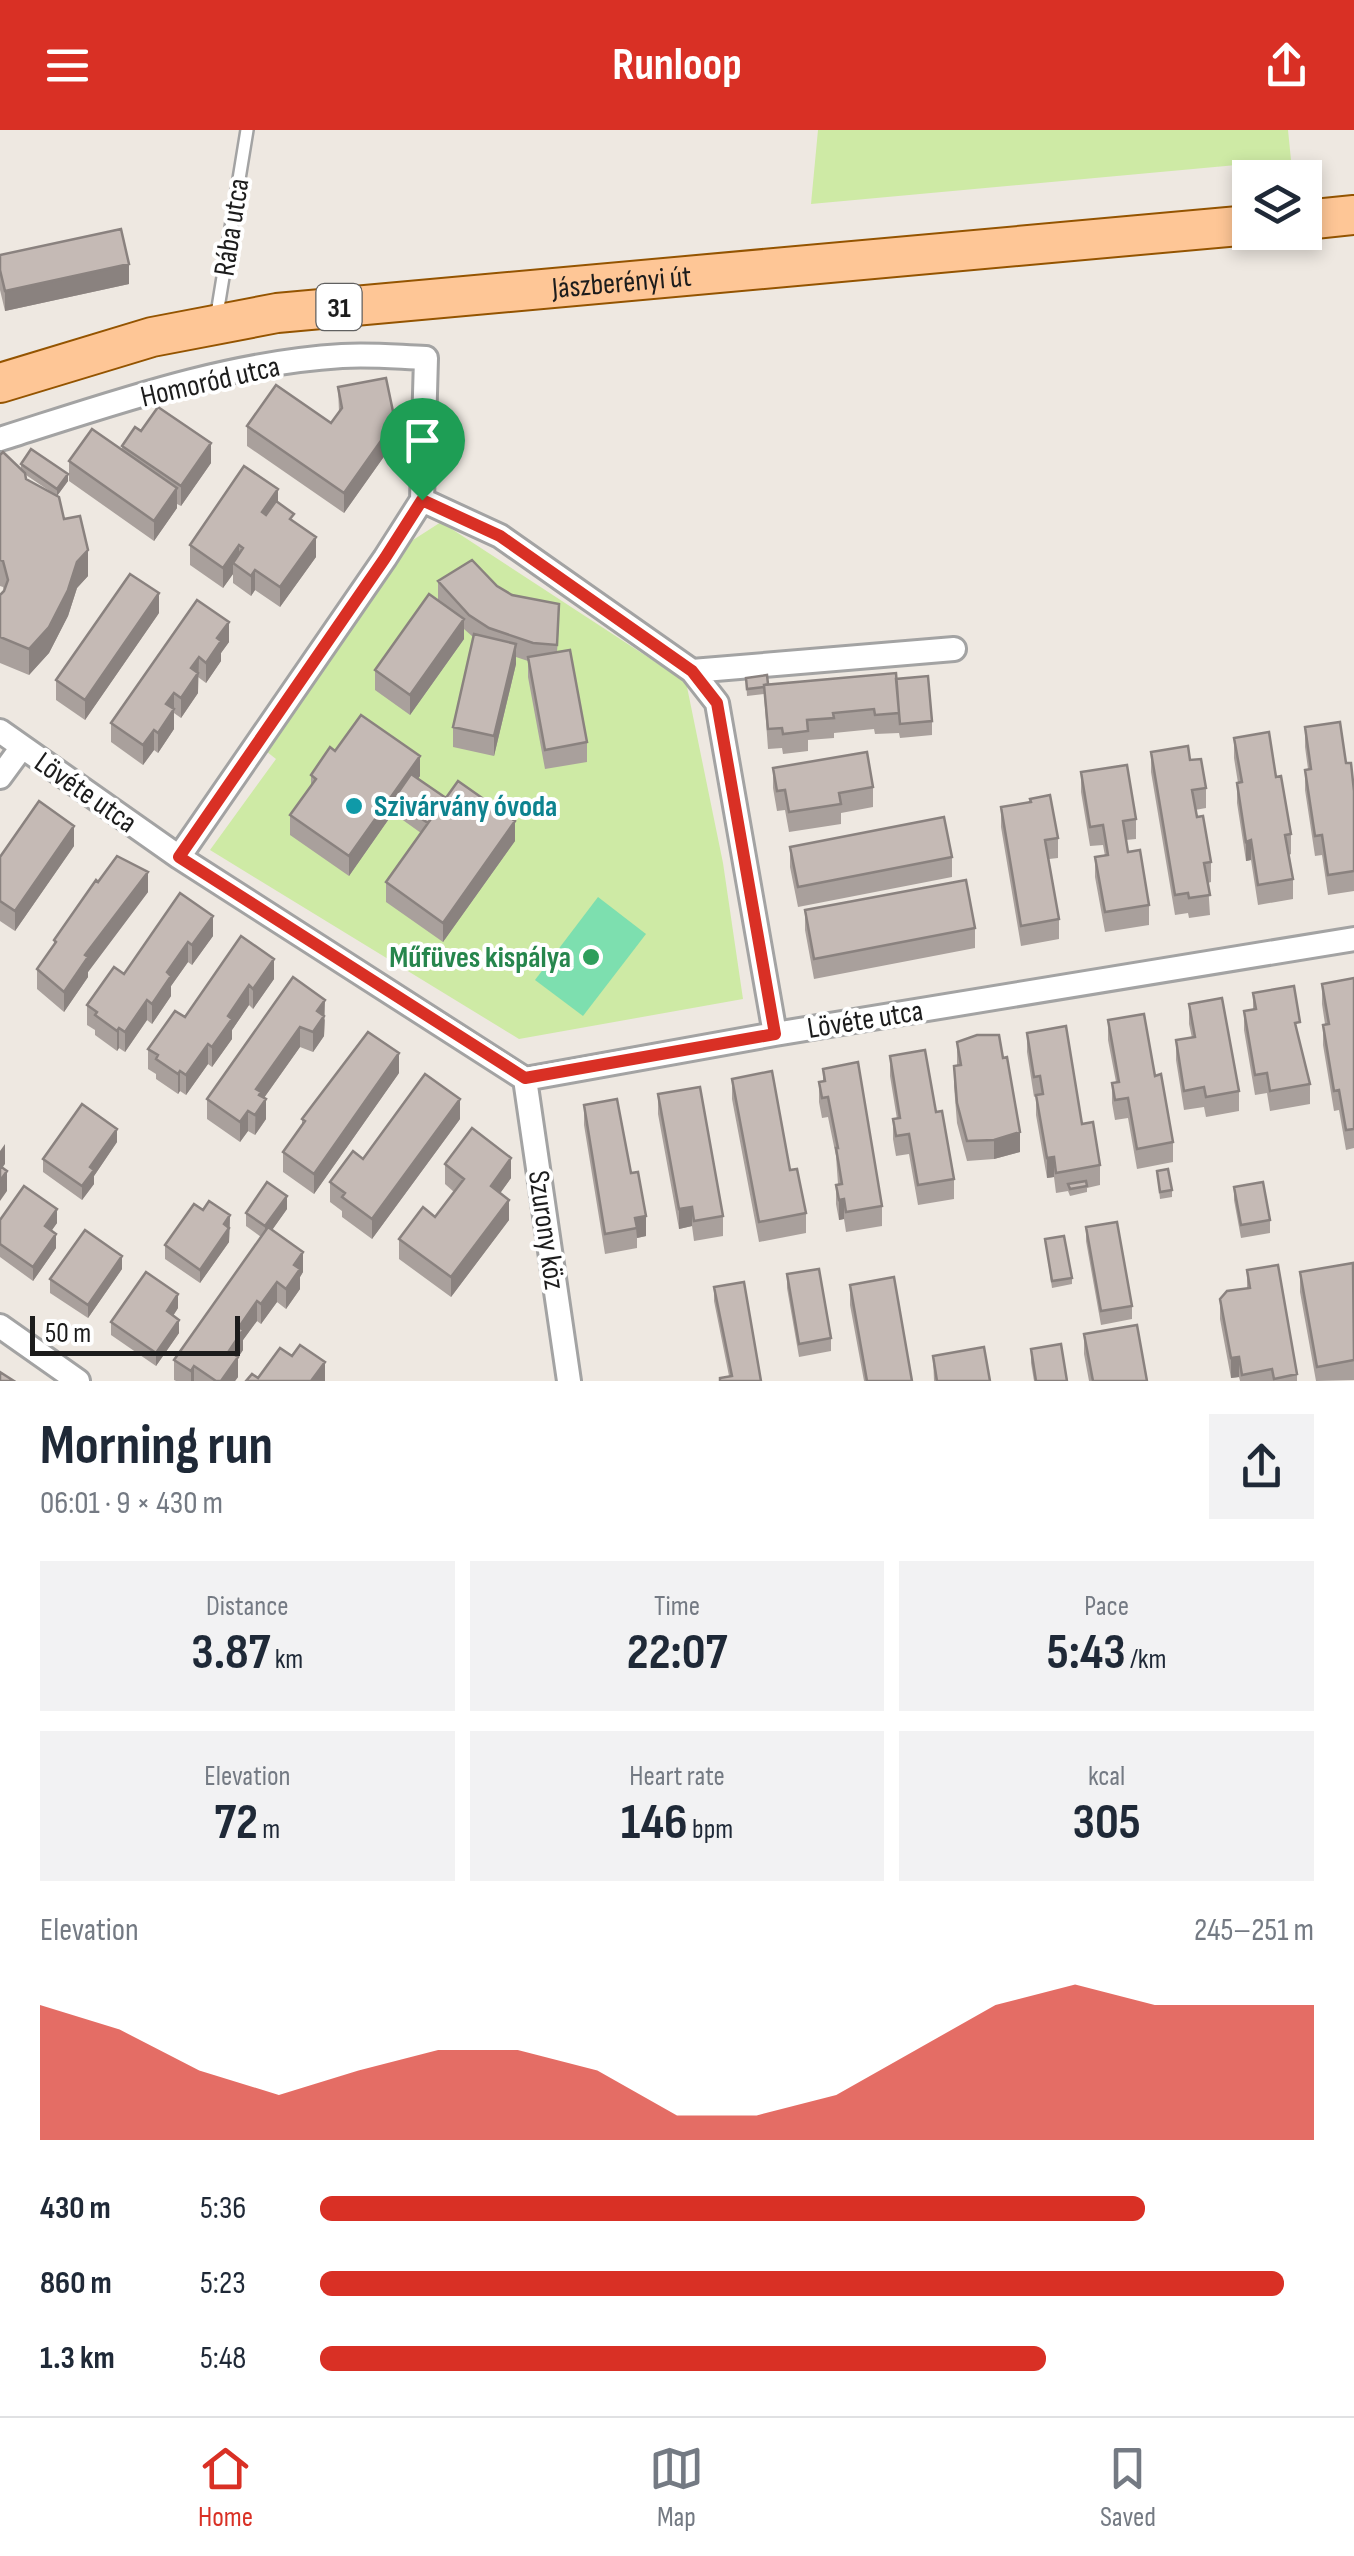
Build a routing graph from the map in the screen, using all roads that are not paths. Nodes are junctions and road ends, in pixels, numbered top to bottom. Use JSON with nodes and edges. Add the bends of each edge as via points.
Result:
{"nodes":[{"id":1,"x":247,"y":130,"type":"edge"},
{"id":2,"x":1354,"y":215,"type":"edge"},
{"id":3,"x":1322,"y":218,"type":"edge"},
{"id":4,"x":1232,"y":226,"type":"edge"},
{"id":5,"x":216,"y":324,"type":"junction"},
{"id":6,"x":0,"y":383,"type":"edge"},
{"id":7,"x":0,"y":439,"type":"edge"},
{"id":8,"x":422,"y":500,"type":"junction"},
{"id":9,"x":954,"y":648,"type":"dead end"},
{"id":10,"x":692,"y":671,"type":"junction"},
{"id":11,"x":0,"y":731,"type":"edge"},
{"id":12,"x":22,"y":747,"type":"junction"},
{"id":13,"x":0,"y":777,"type":"edge"},
{"id":14,"x":179,"y":857,"type":"junction"},
{"id":15,"x":1354,"y":939,"type":"edge"},
{"id":16,"x":775,"y":1034,"type":"junction"},
{"id":17,"x":525,"y":1078,"type":"junction"},
{"id":18,"x":0,"y":1326,"type":"edge"},
{"id":19,"x":78,"y":1381,"type":"edge"},
{"id":20,"x":570,"y":1381,"type":"edge"}],
"edges":[{"from":1,"to":5,"type":"lane","name":"Rába utca"},
{"from":2,"to":3,"type":"main road"},
{"from":4,"to":5,"type":"main road","name":"Jászberényi út","number":"31","via":[[386,302]]},
{"from":5,"to":6,"type":"main road","name":"Jászberényi út","number":"31"},
{"from":7,"to":8,"type":"street","name":"Homoród utca","via":[[254,367],[343,356],[426,358]]},
{"from":8,"to":10,"type":"street","via":[[500,536]]},
{"from":8,"to":14,"type":"street"},
{"from":9,"to":10,"type":"street"},
{"from":10,"to":16,"type":"street","via":[[717,703]]},
{"from":11,"to":12,"type":"street","name":"Lövéte utca"},
{"from":12,"to":13,"type":"street"},
{"from":12,"to":14,"type":"street","name":"Lövéte utca"},
{"from":14,"to":17,"type":"street","name":"Lövéte utca"},
{"from":15,"to":16,"type":"street","name":"Lövéte utca"},
{"from":16,"to":17,"type":"street","name":"Lövéte utca"},
{"from":17,"to":20,"type":"street","name":"Szurony köz"},
{"from":18,"to":19,"type":"street"}]}
